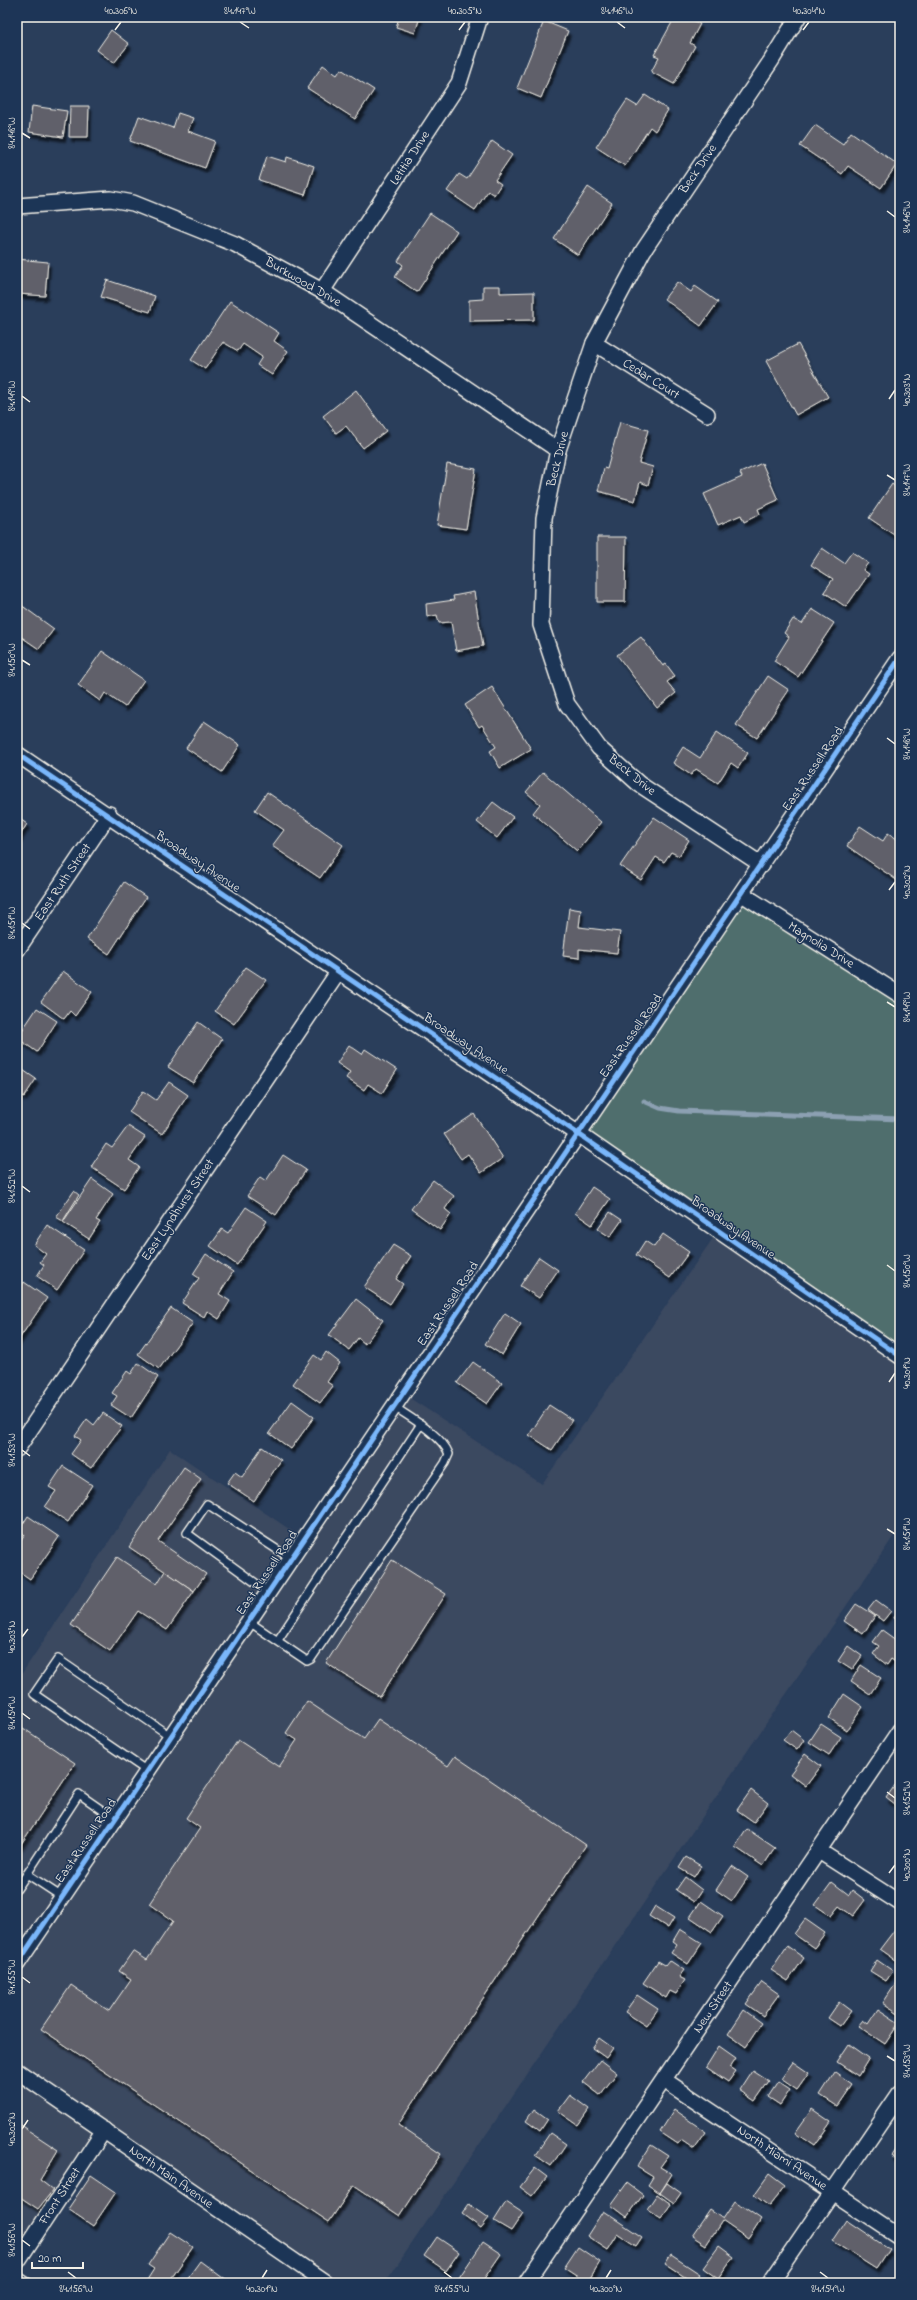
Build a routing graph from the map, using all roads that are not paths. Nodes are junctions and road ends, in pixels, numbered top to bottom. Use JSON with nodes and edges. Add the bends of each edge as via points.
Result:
{"nodes":[{"id":1,"x":480,"y":17,"type":"edge"},
{"id":2,"x":798,"y":17,"type":"edge"},
{"id":3,"x":17,"y":206,"type":"edge"},
{"id":4,"x":322,"y":291,"type":"junction"},
{"id":5,"x":594,"y":343,"type":"junction"},
{"id":6,"x":707,"y":414,"type":"dead end"},
{"id":7,"x":558,"y":450,"type":"junction"},
{"id":8,"x":900,"y":658,"type":"edge"},
{"id":9,"x":17,"y":754,"type":"edge"},
{"id":10,"x":109,"y":814,"type":"junction"},
{"id":11,"x":762,"y":865,"type":"junction"},
{"id":12,"x":742,"y":894,"type":"junction"},
{"id":13,"x":17,"y":950,"type":"edge"},
{"id":14,"x":339,"y":972,"type":"junction"},
{"id":15,"x":900,"y":995,"type":"edge"},
{"id":16,"x":577,"y":1133,"type":"junction"},
{"id":17,"x":900,"y":1356,"type":"edge"},
{"id":18,"x":393,"y":1406,"type":"junction"},
{"id":19,"x":421,"y":1424,"type":"junction"},
{"id":20,"x":17,"y":1449,"type":"edge"},
{"id":21,"x":290,"y":1558,"type":"junction"},
{"id":22,"x":268,"y":1592,"type":"junction"},
{"id":23,"x":248,"y":1621,"type":"junction"},
{"id":24,"x":278,"y":1640,"type":"junction"},
{"id":25,"x":900,"y":1730,"type":"edge"},
{"id":26,"x":170,"y":1736,"type":"junction"},
{"id":27,"x":147,"y":1771,"type":"junction"},
{"id":28,"x":114,"y":1819,"type":"junction"},
{"id":29,"x":818,"y":1851,"type":"junction"},
{"id":30,"x":27,"y":1874,"type":"junction"},
{"id":31,"x":17,"y":1889,"type":"edge"},
{"id":32,"x":62,"y":1897,"type":"junction"},
{"id":33,"x":900,"y":1903,"type":"edge"},
{"id":34,"x":17,"y":1964,"type":"edge"},
{"id":35,"x":17,"y":2071,"type":"edge"},
{"id":36,"x":664,"y":2080,"type":"junction"},
{"id":37,"x":900,"y":2093,"type":"edge"},
{"id":38,"x":104,"y":2130,"type":"junction"},
{"id":39,"x":832,"y":2192,"type":"junction"},
{"id":40,"x":900,"y":2237,"type":"edge"},
{"id":41,"x":17,"y":2262,"type":"edge"},
{"id":42,"x":17,"y":2275,"type":"edge"},
{"id":43,"x":29,"y":2283,"type":"edge"},
{"id":44,"x":326,"y":2283,"type":"edge"},
{"id":45,"x":526,"y":2283,"type":"edge"},
{"id":46,"x":770,"y":2283,"type":"edge"}],
"edges":[{"from":1,"to":4,"type":"street","name":"Letitia Drive","via":[[459,83]]},
{"from":2,"to":5,"type":"street","name":"Beck Drive","via":[[643,251]]},
{"from":3,"to":4,"type":"street","name":"Burkwood Drive","via":[[111,199],[133,203],[235,244]]},
{"from":4,"to":7,"type":"street","name":"Burkwood Drive"},
{"from":5,"to":6,"type":"street","name":"Cedar Court"},
{"from":5,"to":7,"type":"street","name":"Beck Drive"},
{"from":7,"to":11,"type":"street","name":"Beck Drive","via":[[544,518],[541,625],[567,704],[599,748],[639,784]]},
{"from":8,"to":11,"type":"street","name":"East Russell Road"},
{"from":9,"to":10,"type":"street","name":"Broadway Avenue"},
{"from":10,"to":13,"type":"street","name":"East Ruth Street"},
{"from":10,"to":14,"type":"street","name":"Broadway Avenue"},
{"from":11,"to":12,"type":"street","name":"East Russell Road"},
{"from":12,"to":15,"type":"street","name":"Magnolia Drive"},
{"from":12,"to":16,"type":"street","name":"East Russell Road"},
{"from":14,"to":16,"type":"street","name":"Broadway Avenue"},
{"from":14,"to":20,"type":"street","name":"East Lyndhurst Street"},
{"from":16,"to":17,"type":"street","name":"Broadway Avenue"},
{"from":16,"to":18,"type":"street","name":"East Russell Road"},
{"from":18,"to":19,"type":"lane"},
{"from":18,"to":21,"type":"street","name":"East Russell Road"},
{"from":19,"to":24,"type":"lane"},
{"from":19,"to":24,"type":"lane","via":[[446,1448],[449,1454],[445,1463],[311,1659],[307,1661]]},
{"from":21,"to":22,"type":"street","name":"East Russell Road"},
{"from":21,"to":22,"type":"lane","via":[[207,1504],[187,1534]]},
{"from":22,"to":23,"type":"street","name":"East Russell Road"},
{"from":23,"to":24,"type":"lane"},
{"from":23,"to":26,"type":"street","name":"East Russell Road"},
{"from":25,"to":29,"type":"street","name":"New Street"},
{"from":26,"to":27,"type":"street","name":"East Russell Road"},
{"from":26,"to":27,"type":"lane","via":[[58,1658],[34,1694]]},
{"from":27,"to":28,"type":"street","name":"East Russell Road"},
{"from":28,"to":30,"type":"lane","via":[[79,1794]]},
{"from":28,"to":32,"type":"street","name":"East Russell Road"},
{"from":29,"to":33,"type":"street"},
{"from":29,"to":36,"type":"street","name":"New Street"},
{"from":30,"to":31,"type":"lane"},
{"from":30,"to":32,"type":"lane"},
{"from":32,"to":34,"type":"street","name":"East Russell Road"},
{"from":35,"to":38,"type":"street","name":"North Main Avenue"},
{"from":36,"to":39,"type":"street","name":"North Miami Avenue"},
{"from":36,"to":45,"type":"street","name":"New Street"},
{"from":37,"to":39,"type":"street"},
{"from":38,"to":41,"type":"street","name":"Front Street"},
{"from":38,"to":44,"type":"street","name":"North Main Avenue"},
{"from":39,"to":40,"type":"street","name":"North Miami Avenue"},
{"from":39,"to":46,"type":"street"},
{"from":42,"to":43,"type":"lane"}]}
